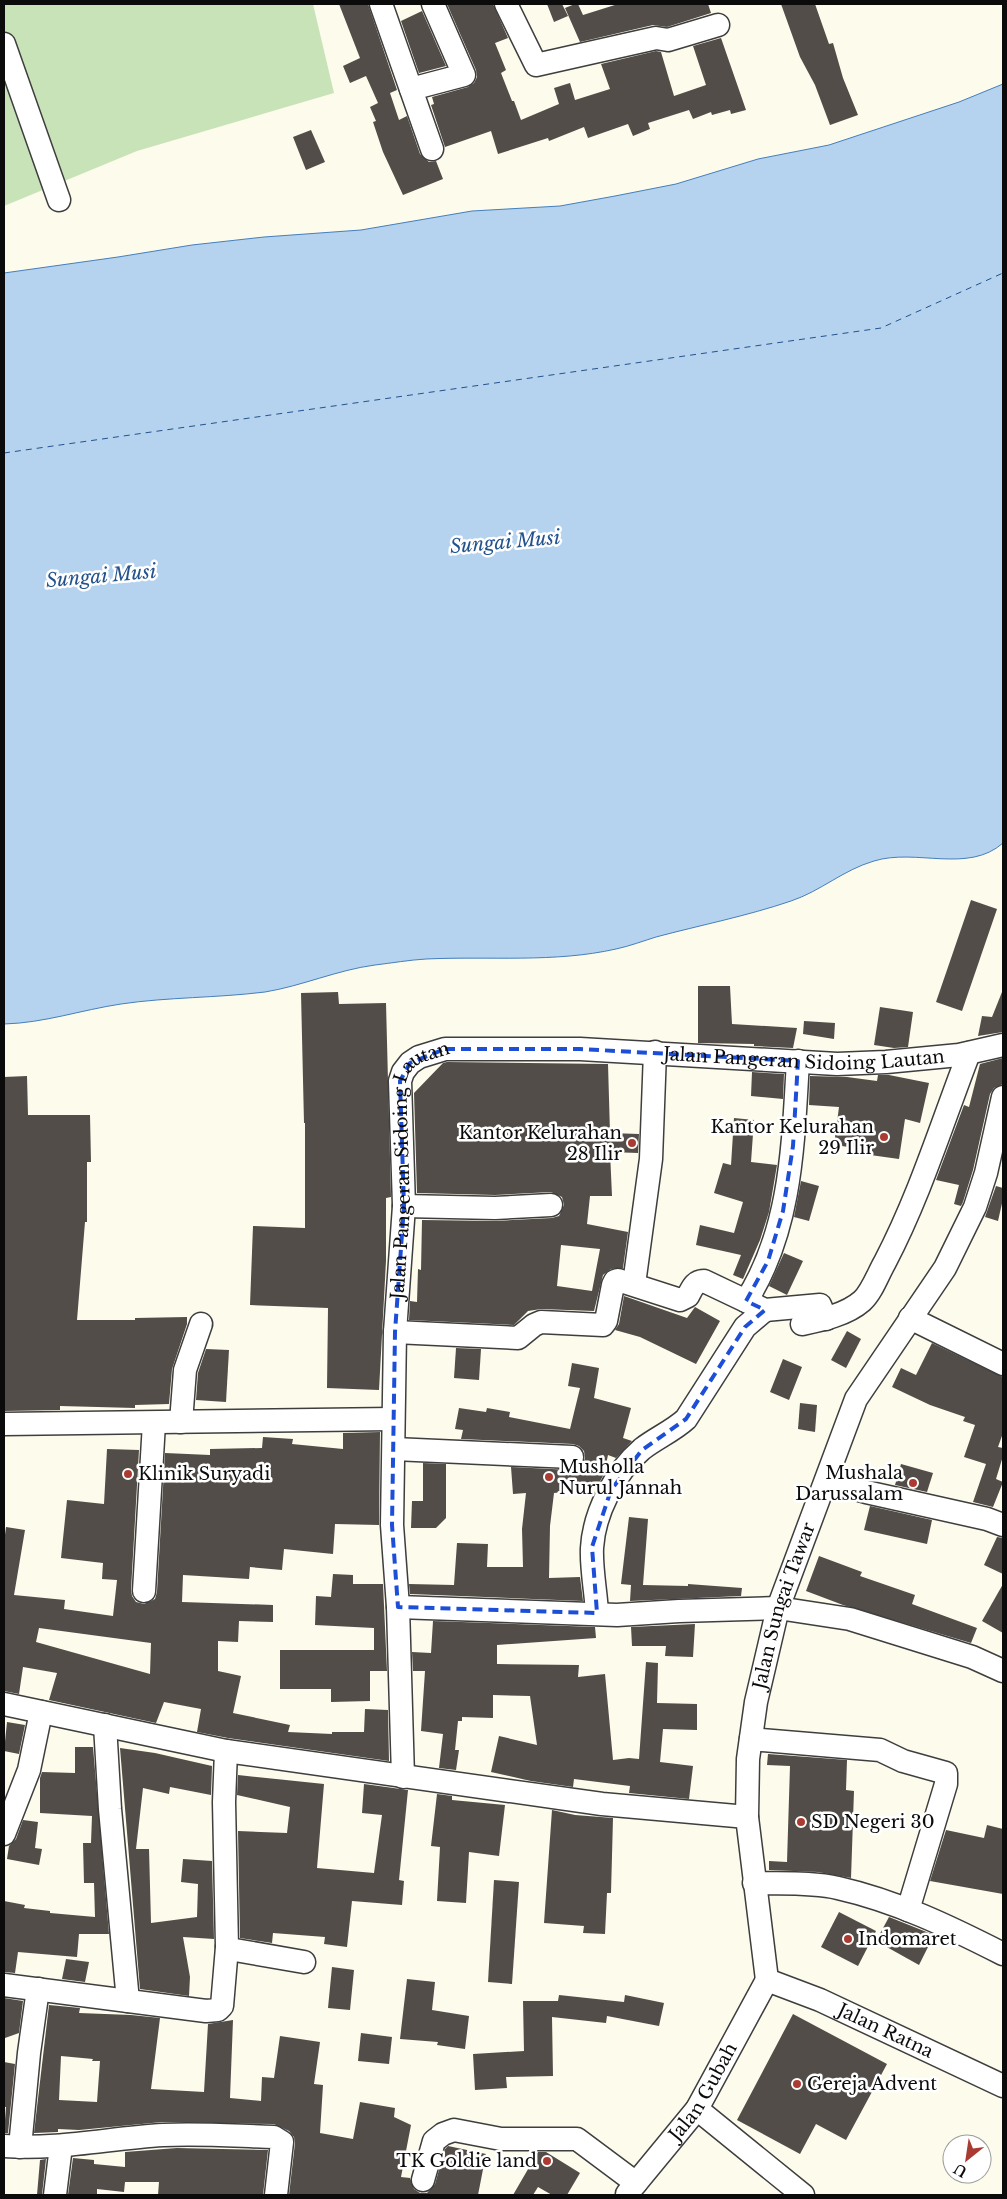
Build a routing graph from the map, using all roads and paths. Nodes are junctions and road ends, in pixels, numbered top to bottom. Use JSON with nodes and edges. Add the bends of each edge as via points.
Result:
{"nodes":[{"id":1,"x":381,"y":4,"type":"edge"},
{"id":2,"x":433,"y":4,"type":"edge"},
{"id":3,"x":506,"y":4,"type":"edge"},
{"id":4,"x":718,"y":25,"type":"dead end"},
{"id":5,"x":4,"y":44,"type":"edge"},
{"id":6,"x":411,"y":89,"type":"junction"},
{"id":7,"x":432,"y":149,"type":"dead end"},
{"id":8,"x":60,"y":200,"type":"dead end"},
{"id":9,"x":1003,"y":1045,"type":"edge"},
{"id":10,"x":655,"y":1052,"type":"junction"},
{"id":11,"x":964,"y":1054,"type":"junction"},
{"id":12,"x":798,"y":1061,"type":"junction"},
{"id":13,"x":1003,"y":1097,"type":"edge"},
{"id":14,"x":551,"y":1204,"type":"dead end"},
{"id":15,"x":404,"y":1206,"type":"junction"},
{"id":16,"x":634,"y":1284,"type":"junction"},
{"id":17,"x":755,"y":1305,"type":"junction"},
{"id":18,"x":825,"y":1314,"type":"junction"},
{"id":19,"x":910,"y":1318,"type":"junction"},
{"id":20,"x":201,"y":1324,"type":"dead end"},
{"id":21,"x":802,"y":1324,"type":"dead end"},
{"id":22,"x":395,"y":1332,"type":"junction"},
{"id":23,"x":1003,"y":1364,"type":"edge"},
{"id":24,"x":393,"y":1420,"type":"junction"},
{"id":25,"x":154,"y":1422,"type":"junction"},
{"id":26,"x":181,"y":1422,"type":"junction"},
{"id":27,"x":4,"y":1424,"type":"edge"},
{"id":28,"x":394,"y":1450,"type":"junction"},
{"id":29,"x":572,"y":1457,"type":"dead end"},
{"id":30,"x":827,"y":1480,"type":"junction"},
{"id":31,"x":1003,"y":1525,"type":"edge"},
{"id":32,"x":144,"y":1591,"type":"dead end"},
{"id":33,"x":398,"y":1607,"type":"junction"},
{"id":34,"x":778,"y":1608,"type":"junction"},
{"id":35,"x":605,"y":1614,"type":"junction"},
{"id":36,"x":1003,"y":1671,"type":"edge"},
{"id":37,"x":4,"y":1704,"type":"edge"},
{"id":38,"x":41,"y":1712,"type":"junction"},
{"id":39,"x":105,"y":1725,"type":"junction"},
{"id":40,"x":751,"y":1739,"type":"junction"},
{"id":41,"x":226,"y":1751,"type":"junction"},
{"id":42,"x":403,"y":1777,"type":"junction"},
{"id":43,"x":747,"y":1817,"type":"junction"},
{"id":44,"x":4,"y":1834,"type":"edge"},
{"id":45,"x":754,"y":1883,"type":"junction"},
{"id":46,"x":908,"y":1910,"type":"junction"},
{"id":47,"x":227,"y":1946,"type":"junction"},
{"id":48,"x":1003,"y":1954,"type":"edge"},
{"id":49,"x":304,"y":1962,"type":"dead end"},
{"id":50,"x":767,"y":1980,"type":"junction"},
{"id":51,"x":4,"y":1985,"type":"edge"},
{"id":52,"x":38,"y":1989,"type":"junction"},
{"id":53,"x":128,"y":2001,"type":"junction"},
{"id":54,"x":1003,"y":2086,"type":"edge"},
{"id":55,"x":697,"y":2109,"type":"junction"},
{"id":56,"x":61,"y":2146,"type":"junction"},
{"id":57,"x":12,"y":2147,"type":"edge"},
{"id":58,"x":422,"y":2180,"type":"dead end"},
{"id":59,"x":631,"y":2189,"type":"edge"},
{"id":60,"x":799,"y":2194,"type":"edge"},
{"id":61,"x":56,"y":2195,"type":"edge"},
{"id":62,"x":276,"y":2195,"type":"edge"}],
"edges":[{"from":1,"to":6,"type":"street"},
{"from":2,"to":6,"type":"street","via":[[464,75]]},
{"from":3,"to":4,"type":"street","via":[[536,64],[656,38],[668,40]]},
{"from":5,"to":8,"type":"street"},
{"from":6,"to":7,"type":"street"},
{"from":9,"to":11,"type":"street","name":"Jalan Pangeran Sidoing Lautan"},
{"from":10,"to":12,"type":"street","name":"Jalan Pangeran Sidoing Lautan"},
{"from":10,"to":15,"type":"street","name":"Jalan Pangeran Sidoing Lautan","via":[[444,1050],[419,1057],[406,1068],[400,1081]]},
{"from":10,"to":16,"type":"street","via":[[651,1159]]},
{"from":11,"to":12,"type":"street","name":"Jalan Pangeran Sidoing Lautan","via":[[837,1064]]},
{"from":11,"to":18,"type":"street","via":[[904,1226],[875,1281],[862,1301]]},
{"from":12,"to":17,"type":"street","via":[[793,1146],[783,1211]]},
{"from":13,"to":19,"type":"street","name":"Jalan Sungai Tawar","via":[[975,1207],[945,1268]]},
{"from":14,"to":15,"type":"street","via":[[495,1208]]},
{"from":15,"to":22,"type":"street","name":"Jalan Pangeran Sidoing Lautan"},
{"from":16,"to":17,"type":"street","via":[[680,1300],[688,1296],[695,1284],[704,1281]]},
{"from":16,"to":22,"type":"street","via":[[614,1281],[603,1325],[537,1322],[518,1338]]},
{"from":17,"to":18,"type":"street","via":[[819,1305]]},
{"from":17,"to":35,"type":"street","via":[[746,1326],[686,1419],[642,1450],[610,1490],[595,1529],[592,1547]]},
{"from":18,"to":21,"type":"street"},
{"from":19,"to":23,"type":"street"},
{"from":19,"to":30,"type":"street","name":"Jalan Sungai Tawar","via":[[856,1399]]},
{"from":20,"to":26,"type":"street","via":[[185,1370]]},
{"from":22,"to":24,"type":"street","name":"Jalan Pangeran Sidoing Lautan"},
{"from":24,"to":26,"type":"street"},
{"from":24,"to":28,"type":"street","name":"Jalan Pangeran Sidoing Lautan"},
{"from":25,"to":26,"type":"street"},
{"from":25,"to":27,"type":"street"},
{"from":25,"to":32,"type":"street"},
{"from":28,"to":29,"type":"street"},
{"from":28,"to":33,"type":"street","name":"Jalan Pangeran Sidoing Lautan","via":[[392,1526]]},
{"from":30,"to":31,"type":"street"},
{"from":30,"to":34,"type":"street","name":"Jalan Sungai Tawar"},
{"from":33,"to":35,"type":"street"},
{"from":33,"to":42,"type":"street","name":"Jalan Pangeran Sidoing Lautan"},
{"from":34,"to":35,"type":"street"},
{"from":34,"to":36,"type":"street","via":[[850,1619],[972,1657]]},
{"from":34,"to":40,"type":"street","name":"Jalan Sungai Tawar","via":[[756,1702]]},
{"from":37,"to":38,"type":"street"},
{"from":38,"to":39,"type":"street"},
{"from":38,"to":44,"type":"street","via":[[29,1770]]},
{"from":39,"to":41,"type":"street"},
{"from":39,"to":53,"type":"street"},
{"from":40,"to":43,"type":"street","name":"Jalan Sungai Tawar"},
{"from":40,"to":46,"type":"street","via":[[880,1750],[904,1762],[946,1773],[946,1784]]},
{"from":41,"to":42,"type":"street"},
{"from":41,"to":47,"type":"street"},
{"from":42,"to":43,"type":"street","via":[[611,1805]]},
{"from":43,"to":45,"type":"street","name":"Jalan Sungai Tawar"},
{"from":45,"to":46,"type":"street","via":[[837,1888]]},
{"from":45,"to":50,"type":"street","name":"Jalan Sungai Tawar"},
{"from":46,"to":48,"type":"street"},
{"from":47,"to":49,"type":"street"},
{"from":47,"to":53,"type":"street","via":[[222,2006],[218,2010]]},
{"from":50,"to":54,"type":"street","name":"Jalan Ratna","via":[[820,2000]]},
{"from":50,"to":55,"type":"street","name":"Jalan Gubah"},
{"from":51,"to":52,"type":"street"},
{"from":52,"to":53,"type":"street"},
{"from":52,"to":57,"type":"street"},
{"from":55,"to":59,"type":"street","name":"Jalan Gubah"},
{"from":55,"to":60,"type":"street"},
{"from":56,"to":57,"type":"street"},
{"from":56,"to":61,"type":"street"},
{"from":56,"to":62,"type":"street","via":[[165,2135],[278,2137],[282,2142]]},
{"from":58,"to":59,"type":"street","via":[[434,2141],[454,2130],[501,2139],[577,2139]]}]}
